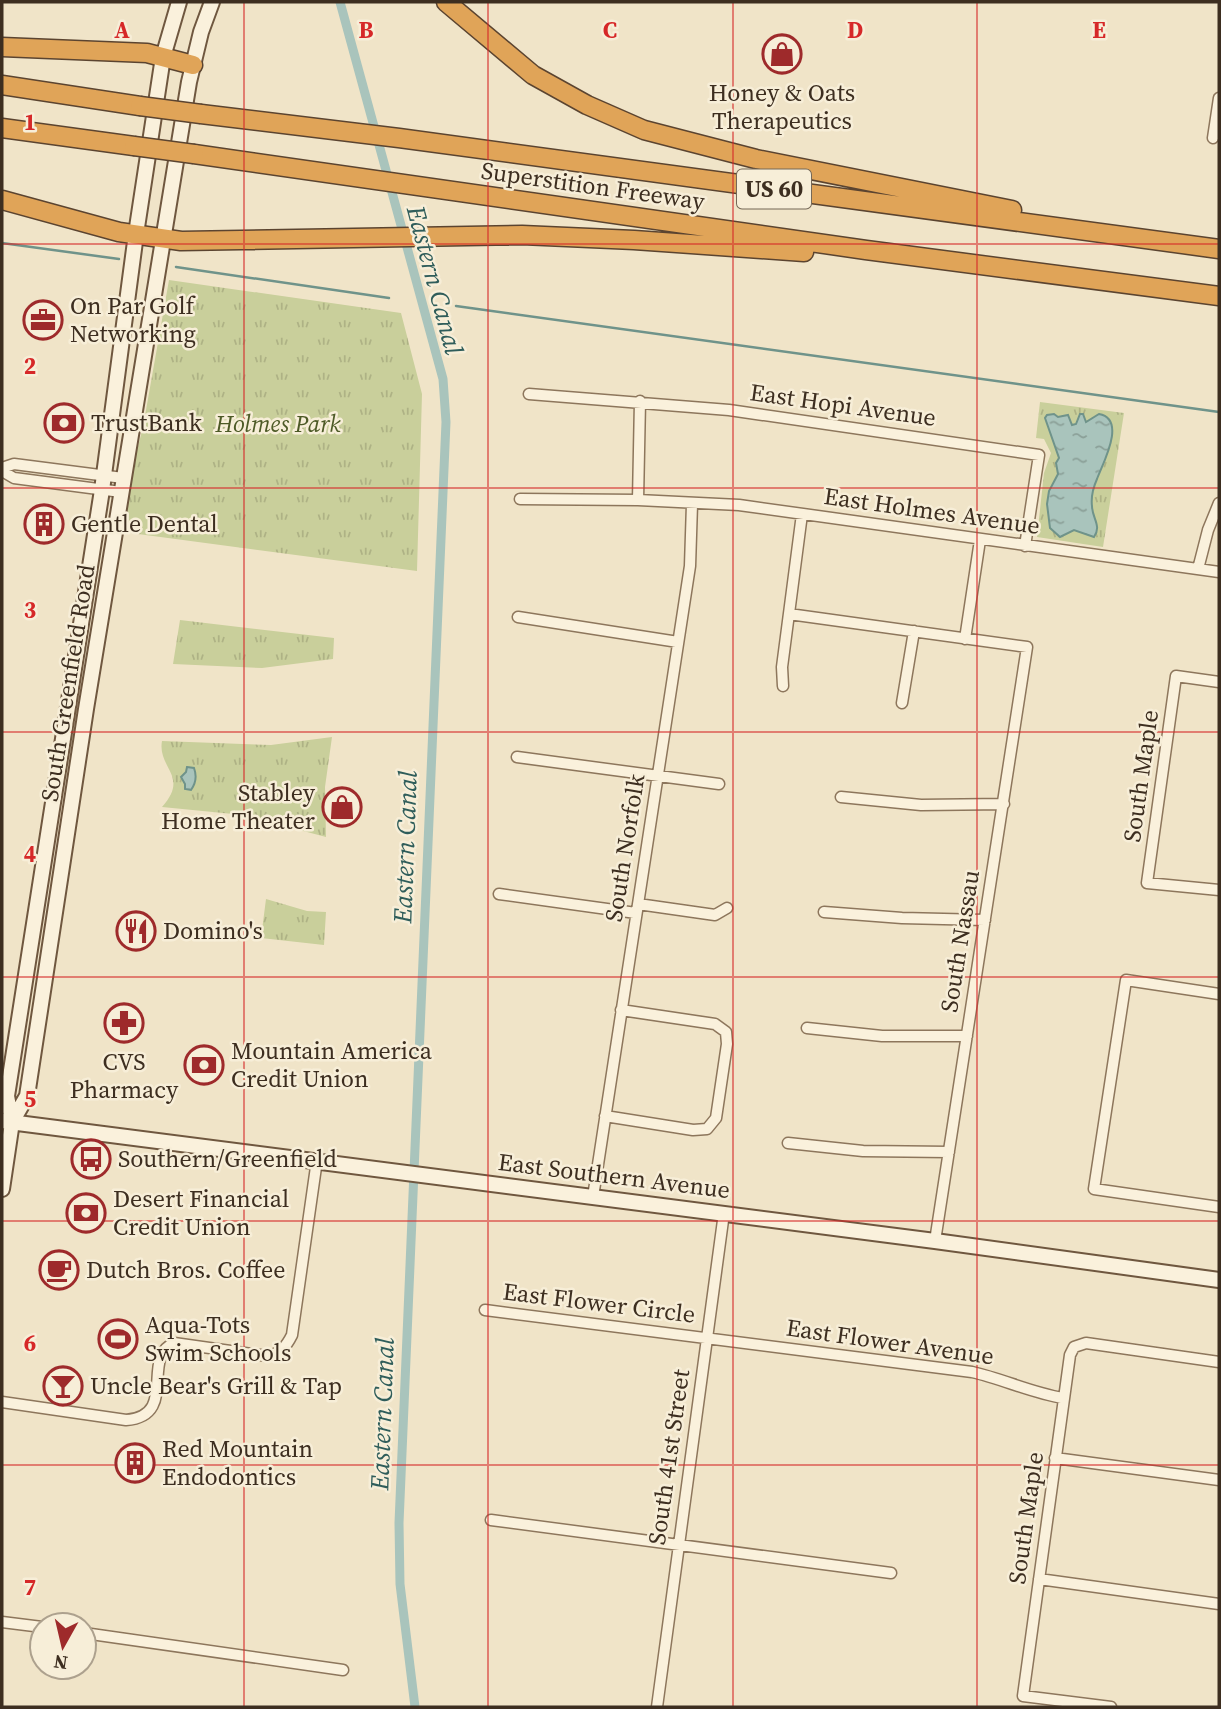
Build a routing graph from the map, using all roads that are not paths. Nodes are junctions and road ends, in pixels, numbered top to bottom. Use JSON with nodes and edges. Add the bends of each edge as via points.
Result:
{"nodes":[{"id":1,"x":178,"y":2,"type":"edge"},
{"id":2,"x":212,"y":2,"type":"edge"},
{"id":3,"x":446,"y":2,"type":"edge"},
{"id":4,"x":2,"y":47,"type":"edge"},
{"id":5,"x":163,"y":57,"type":"junction"},
{"id":6,"x":193,"y":65,"type":"junction"},
{"id":7,"x":2,"y":85,"type":"edge"},
{"id":8,"x":1219,"y":98,"type":"edge"},
{"id":9,"x":2,"y":128,"type":"edge"},
{"id":10,"x":1213,"y":138,"type":"dead end"},
{"id":11,"x":2,"y":200,"type":"edge"},
{"id":12,"x":136,"y":234,"type":"junction"},
{"id":13,"x":1149,"y":238,"type":"junction"},
{"id":14,"x":164,"y":239,"type":"junction"},
{"id":15,"x":1212,"y":248,"type":"edge"},
{"id":16,"x":866,"y":250,"type":"junction"},
{"id":17,"x":1219,"y":296,"type":"edge"},
{"id":18,"x":529,"y":394,"type":"dead end"},
{"id":19,"x":640,"y":401,"type":"junction"},
{"id":20,"x":2,"y":470,"type":"edge"},
{"id":21,"x":103,"y":483,"type":"junction"},
{"id":22,"x":122,"y":485,"type":"junction"},
{"id":23,"x":520,"y":499,"type":"dead end"},
{"id":24,"x":638,"y":500,"type":"junction"},
{"id":25,"x":1219,"y":503,"type":"edge"},
{"id":26,"x":692,"y":504,"type":"junction"},
{"id":27,"x":802,"y":514,"type":"junction"},
{"id":28,"x":980,"y":540,"type":"junction"},
{"id":29,"x":1025,"y":546,"type":"junction"},
{"id":30,"x":1198,"y":569,"type":"junction"},
{"id":31,"x":1219,"y":572,"type":"edge"},
{"id":32,"x":789,"y":614,"type":"junction"},
{"id":33,"x":518,"y":617,"type":"dead end"},
{"id":34,"x":914,"y":631,"type":"junction"},
{"id":35,"x":965,"y":639,"type":"junction"},
{"id":36,"x":678,"y":642,"type":"junction"},
{"id":37,"x":1219,"y":682,"type":"edge"},
{"id":38,"x":783,"y":686,"type":"dead end"},
{"id":39,"x":902,"y":703,"type":"dead end"},
{"id":40,"x":517,"y":757,"type":"dead end"},
{"id":41,"x":658,"y":776,"type":"junction"},
{"id":42,"x":719,"y":785,"type":"dead end"},
{"id":43,"x":841,"y":797,"type":"dead end"},
{"id":44,"x":52,"y":798,"type":"junction"},
{"id":45,"x":1004,"y":804,"type":"junction"},
{"id":46,"x":1219,"y":890,"type":"edge"},
{"id":47,"x":58,"y":894,"type":"junction"},
{"id":48,"x":499,"y":894,"type":"dead end"},
{"id":49,"x":37,"y":902,"type":"junction"},
{"id":50,"x":637,"y":908,"type":"junction"},
{"id":51,"x":727,"y":908,"type":"dead end"},
{"id":52,"x":824,"y":912,"type":"dead end"},
{"id":53,"x":985,"y":919,"type":"junction"},
{"id":54,"x":45,"y":983,"type":"junction"},
{"id":55,"x":1219,"y":994,"type":"edge"},
{"id":56,"x":621,"y":1010,"type":"junction"},
{"id":57,"x":807,"y":1028,"type":"dead end"},
{"id":58,"x":967,"y":1036,"type":"junction"},
{"id":59,"x":605,"y":1116,"type":"junction"},
{"id":60,"x":7,"y":1121,"type":"edge"},
{"id":61,"x":788,"y":1143,"type":"dead end"},
{"id":62,"x":949,"y":1152,"type":"junction"},
{"id":63,"x":317,"y":1160,"type":"junction"},
{"id":64,"x":2,"y":1189,"type":"edge"},
{"id":65,"x":593,"y":1197,"type":"junction"},
{"id":66,"x":1219,"y":1207,"type":"edge"},
{"id":67,"x":724,"y":1213,"type":"junction"},
{"id":68,"x":935,"y":1241,"type":"junction"},
{"id":69,"x":1219,"y":1280,"type":"edge"},
{"id":70,"x":485,"y":1310,"type":"dead end"},
{"id":71,"x":708,"y":1338,"type":"junction"},
{"id":72,"x":1219,"y":1362,"type":"edge"},
{"id":73,"x":1063,"y":1398,"type":"junction"},
{"id":74,"x":2,"y":1402,"type":"edge"},
{"id":75,"x":1055,"y":1458,"type":"junction"},
{"id":76,"x":1219,"y":1480,"type":"edge"},
{"id":77,"x":491,"y":1520,"type":"dead end"},
{"id":78,"x":677,"y":1545,"type":"junction"},
{"id":79,"x":891,"y":1573,"type":"dead end"},
{"id":80,"x":1039,"y":1579,"type":"junction"},
{"id":81,"x":1219,"y":1604,"type":"edge"},
{"id":82,"x":2,"y":1622,"type":"edge"},
{"id":83,"x":28,"y":1626,"type":"edge"},
{"id":84,"x":98,"y":1635,"type":"edge"},
{"id":85,"x":343,"y":1670,"type":"dead end"},
{"id":86,"x":656,"y":1707,"type":"edge"},
{"id":87,"x":1111,"y":1707,"type":"edge"}],
"edges":[{"from":1,"to":5,"type":"main road","name":"South Greenfield Road"},
{"from":2,"to":6,"type":"main road","name":"South Greenfield Road"},
{"from":3,"to":13,"type":"highway","via":[[533,75],[644,130],[756,159]]},
{"from":4,"to":5,"type":"highway"},
{"from":5,"to":6,"type":"highway"},
{"from":5,"to":12,"type":"main road","name":"South Greenfield Road"},
{"from":6,"to":14,"type":"main road","name":"South Greenfield Road"},
{"from":7,"to":13,"type":"highway","name":"Superstition Freeway","number":"US 60","bridge":true},
{"from":8,"to":10,"type":"street"},
{"from":9,"to":16,"type":"highway","name":"Superstition Freeway","number":"US 60","bridge":true},
{"from":11,"to":12,"type":"highway"},
{"from":12,"to":14,"type":"highway"},
{"from":12,"to":21,"type":"main road","name":"South Greenfield Road"},
{"from":13,"to":15,"type":"highway"},
{"from":14,"to":16,"type":"highway","via":[[448,235],[620,239],[824,253]]},
{"from":14,"to":22,"type":"main road","name":"South Greenfield Road"},
{"from":16,"to":17,"type":"highway","name":"Superstition Freeway","number":"US 60"},
{"from":18,"to":19,"type":"street","name":"East Hopi Avenue"},
{"from":19,"to":24,"type":"street"},
{"from":19,"to":29,"type":"street","name":"East Hopi Avenue","via":[[1040,455]]},
{"from":20,"to":21,"type":"street","via":[[14,464]]},
{"from":21,"to":22,"type":"street"},
{"from":21,"to":44,"type":"main road","name":"South Greenfield Road"},
{"from":22,"to":47,"type":"main road","name":"South Greenfield Road"},
{"from":23,"to":24,"type":"street","name":"East Holmes Avenue"},
{"from":24,"to":26,"type":"street","name":"East Holmes Avenue"},
{"from":25,"to":30,"type":"street"},
{"from":26,"to":27,"type":"street","name":"East Holmes Avenue"},
{"from":26,"to":36,"type":"street","name":"South Norfolk","via":[[690,566]]},
{"from":27,"to":28,"type":"street","name":"East Holmes Avenue"},
{"from":27,"to":32,"type":"street"},
{"from":28,"to":29,"type":"street","name":"East Holmes Avenue"},
{"from":28,"to":35,"type":"street"},
{"from":29,"to":30,"type":"street","name":"East Holmes Avenue"},
{"from":30,"to":31,"type":"street","name":"East Holmes Avenue"},
{"from":32,"to":34,"type":"street"},
{"from":32,"to":38,"type":"street"},
{"from":33,"to":36,"type":"street"},
{"from":34,"to":35,"type":"street"},
{"from":34,"to":39,"type":"street"},
{"from":35,"to":45,"type":"street","name":"South Nassau","via":[[1027,648]]},
{"from":36,"to":41,"type":"street","name":"South Norfolk"},
{"from":37,"to":46,"type":"street","name":"South Maple","via":[[1176,676],[1147,883]]},
{"from":40,"to":41,"type":"street"},
{"from":41,"to":42,"type":"street"},
{"from":41,"to":50,"type":"street","name":"South Norfolk"},
{"from":43,"to":45,"type":"street","via":[[921,805]]},
{"from":44,"to":47,"type":"main road","via":[[58,822],[50,881],[52,891]]},
{"from":44,"to":49,"type":"main road","name":"South Greenfield Road"},
{"from":45,"to":53,"type":"street","name":"South Nassau"},
{"from":47,"to":54,"type":"main road","name":"South Greenfield Road"},
{"from":48,"to":50,"type":"street"},
{"from":49,"to":54,"type":"main road","via":[[43,912],[38,968]]},
{"from":49,"to":60,"type":"main road","name":"South Greenfield Road"},
{"from":50,"to":51,"type":"street","via":[[715,915]]},
{"from":50,"to":56,"type":"street","name":"South Norfolk"},
{"from":52,"to":53,"type":"street"},
{"from":53,"to":58,"type":"street","name":"South Nassau"},
{"from":54,"to":60,"type":"main road","name":"South Greenfield Road","via":[[27,1096]]},
{"from":55,"to":66,"type":"street","via":[[1126,980],[1094,1189]]},
{"from":56,"to":59,"type":"street","name":"South Norfolk"},
{"from":56,"to":59,"type":"street","via":[[715,1024],[726,1032],[716,1118],[707,1129],[694,1130]]},
{"from":57,"to":58,"type":"street","via":[[882,1036]]},
{"from":58,"to":62,"type":"street","name":"South Nassau"},
{"from":59,"to":65,"type":"street","name":"South Norfolk"},
{"from":60,"to":63,"type":"main road","name":"East Southern Avenue"},
{"from":60,"to":64,"type":"main road","name":"South Greenfield Road"},
{"from":61,"to":62,"type":"street","via":[[863,1151]]},
{"from":62,"to":68,"type":"street","name":"South Nassau"},
{"from":63,"to":65,"type":"main road","name":"East Southern Avenue"},
{"from":63,"to":74,"type":"street","via":[[292,1335],[281,1352],[267,1356],[167,1345],[161,1354],[155,1404],[138,1420]]},
{"from":65,"to":67,"type":"main road","name":"East Southern Avenue"},
{"from":67,"to":68,"type":"main road","name":"East Southern Avenue"},
{"from":67,"to":71,"type":"street","name":"South 41st Street"},
{"from":68,"to":69,"type":"main road","name":"East Southern Avenue"},
{"from":70,"to":71,"type":"street","name":"East Flower Circle"},
{"from":71,"to":73,"type":"street","name":"East Flower Avenue","via":[[972,1372]]},
{"from":71,"to":78,"type":"street","name":"South 41st Street"},
{"from":72,"to":73,"type":"street","name":"South Maple","via":[[1086,1343],[1074,1347]]},
{"from":73,"to":75,"type":"street","name":"South Maple"},
{"from":75,"to":76,"type":"street"},
{"from":75,"to":80,"type":"street","name":"South Maple"},
{"from":77,"to":78,"type":"street"},
{"from":78,"to":79,"type":"street"},
{"from":78,"to":86,"type":"street","name":"South 41st Street"},
{"from":80,"to":81,"type":"street"},
{"from":80,"to":87,"type":"street","name":"South Maple","via":[[1023,1696]]},
{"from":82,"to":83,"type":"street"},
{"from":84,"to":85,"type":"street"}]}
